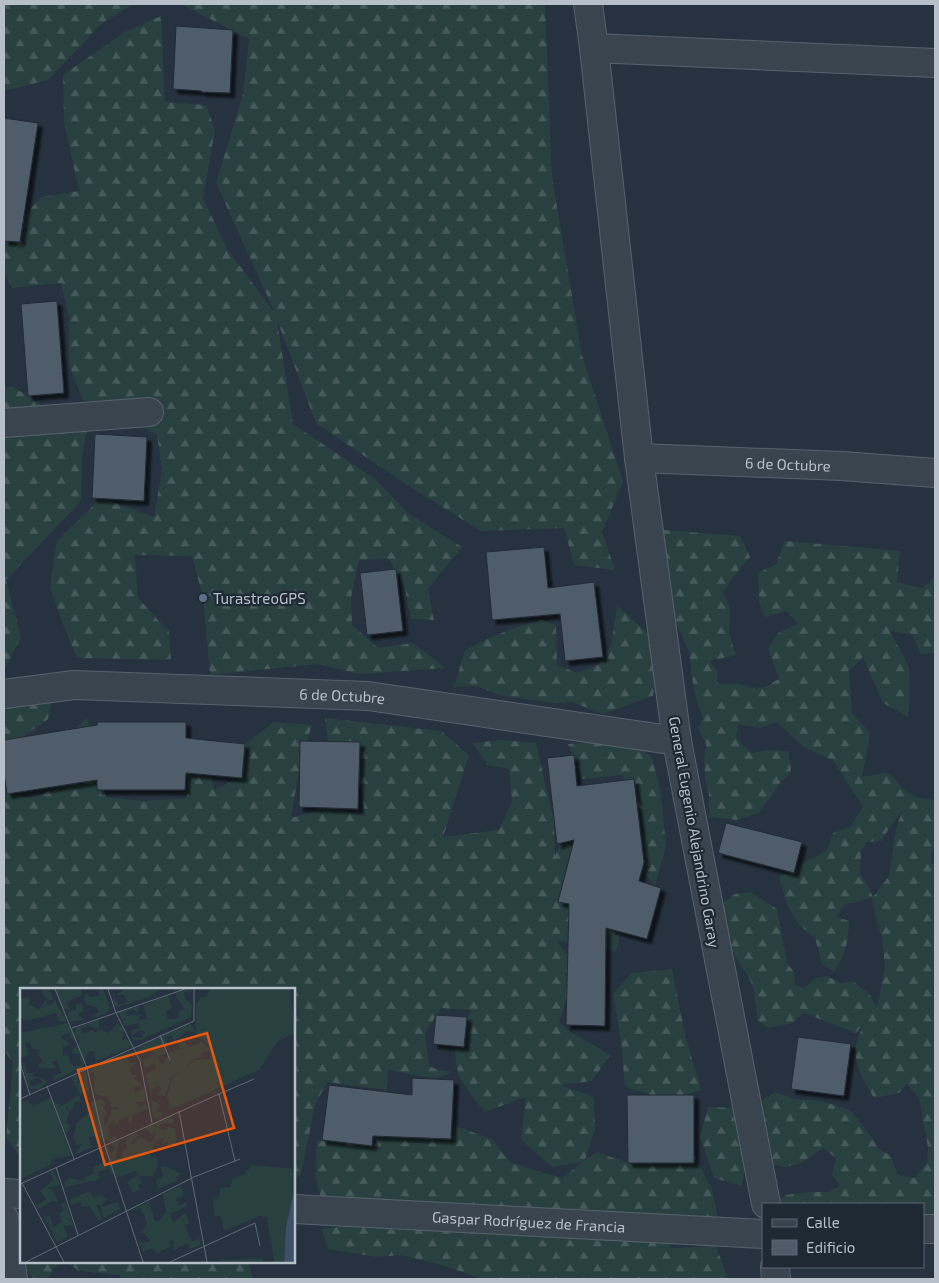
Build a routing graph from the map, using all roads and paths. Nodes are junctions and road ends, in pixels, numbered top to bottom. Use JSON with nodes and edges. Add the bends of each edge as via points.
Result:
{"nodes":[{"id":1,"x":588,"y":4,"type":"edge"},
{"id":2,"x":594,"y":48,"type":"junction"},
{"id":3,"x":935,"y":63,"type":"edge"},
{"id":4,"x":149,"y":412,"type":"dead end"},
{"id":5,"x":4,"y":422,"type":"edge"},
{"id":6,"x":639,"y":458,"type":"junction"},
{"id":7,"x":935,"y":473,"type":"edge"},
{"id":8,"x":4,"y":694,"type":"edge"},
{"id":9,"x":677,"y":741,"type":"junction"},
{"id":10,"x":4,"y":1193,"type":"edge"},
{"id":11,"x":20,"y":1194,"type":"edge"},
{"id":12,"x":766,"y":1203,"type":"edge"},
{"id":13,"x":295,"y":1209,"type":"edge"},
{"id":14,"x":4,"y":1218,"type":"edge"},
{"id":15,"x":762,"y":1234,"type":"edge"},
{"id":16,"x":13,"y":1279,"type":"edge"}],
"edges":[{"from":1,"to":2,"type":"street","name":"General Eugenio Alejandrino Garay"},
{"from":2,"to":3,"type":"street"},
{"from":2,"to":6,"type":"street","name":"General Eugenio Alejandrino Garay"},
{"from":4,"to":5,"type":"street"},
{"from":6,"to":7,"type":"street","name":"6 de Octubre"},
{"from":6,"to":9,"type":"street","name":"General Eugenio Alejandrino Garay"},
{"from":8,"to":9,"type":"street","name":"6 de Octubre","via":[[74,685],[368,696]]},
{"from":9,"to":12,"type":"street","name":"General Eugenio Alejandrino Garay"},
{"from":10,"to":11,"type":"street"},
{"from":13,"to":15,"type":"street","name":"Gaspar Rodríguez de Francia"},
{"from":14,"to":16,"type":"street"}]}
